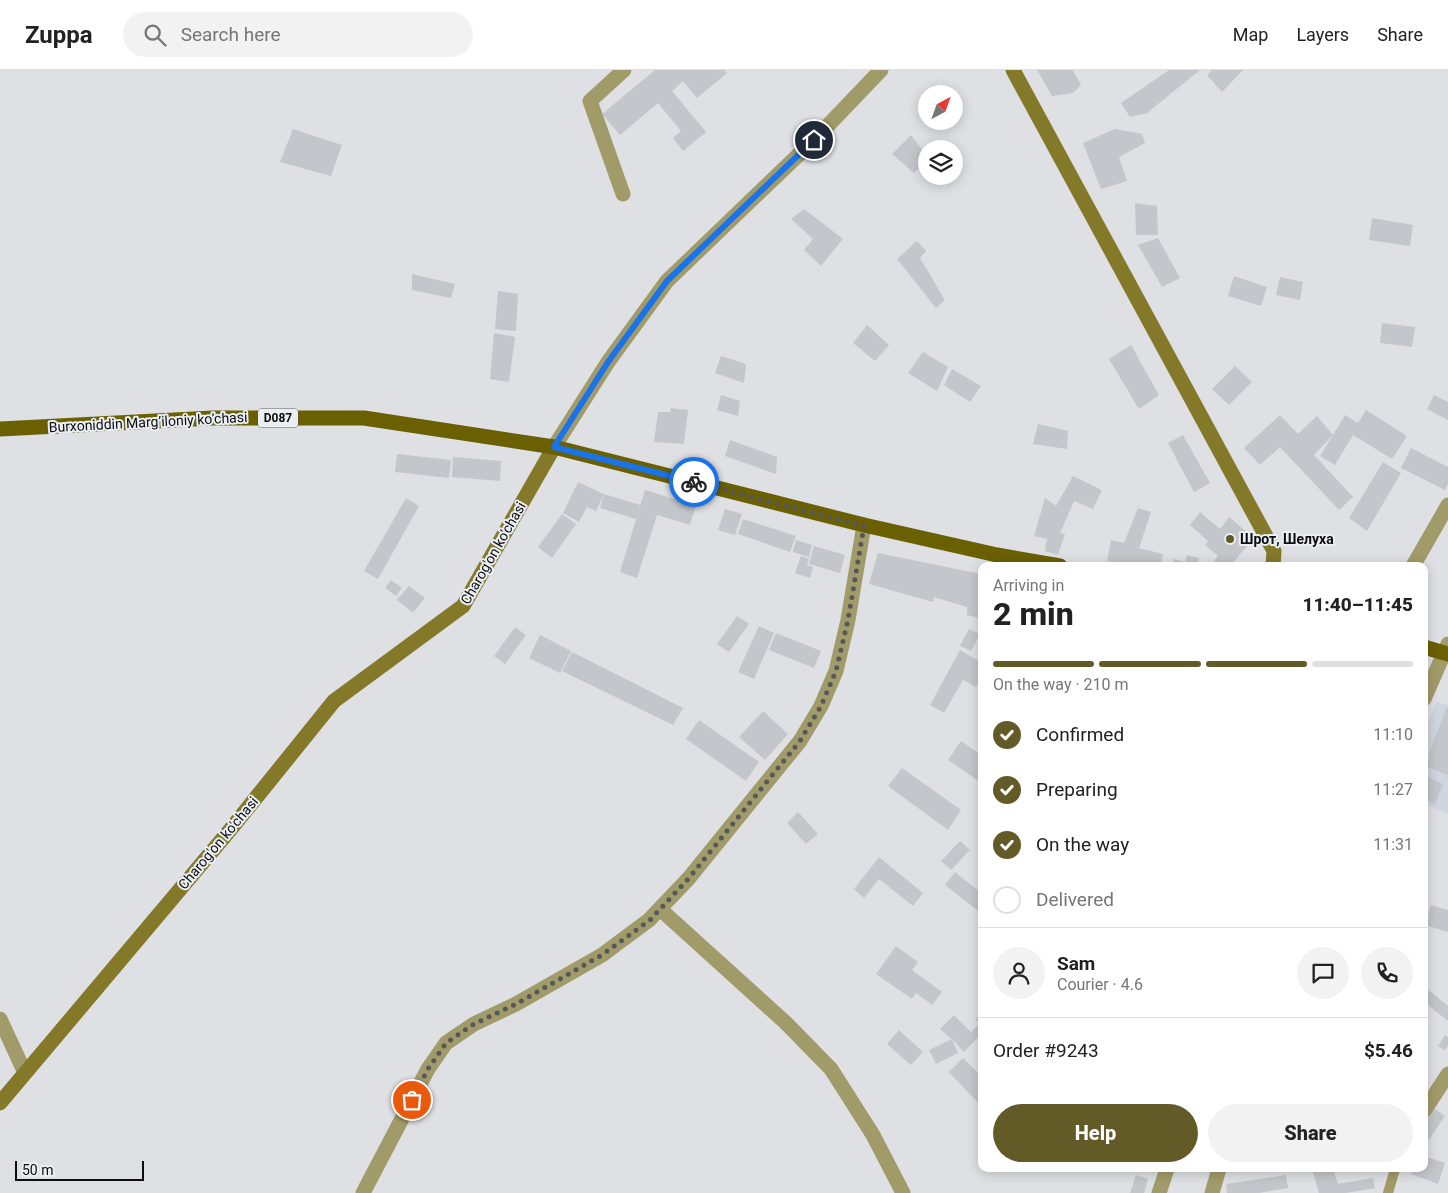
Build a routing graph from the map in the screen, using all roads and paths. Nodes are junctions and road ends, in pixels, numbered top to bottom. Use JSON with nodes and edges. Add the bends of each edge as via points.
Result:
{"nodes":[{"id":1,"x":624,"y":70,"type":"edge"},
{"id":2,"x":881,"y":70,"type":"edge"},
{"id":3,"x":1013,"y":70,"type":"edge"},
{"id":4,"x":624,"y":194,"type":"dead end"},
{"id":5,"x":0,"y":428,"type":"edge"},
{"id":6,"x":554,"y":447,"type":"junction"},
{"id":7,"x":1448,"y":505,"type":"edge"},
{"id":8,"x":864,"y":526,"type":"junction"},
{"id":9,"x":1037,"y":562,"type":"edge"},
{"id":10,"x":1273,"y":562,"type":"edge"},
{"id":11,"x":1415,"y":562,"type":"edge"},
{"id":12,"x":1428,"y":648,"type":"edge"},
{"id":13,"x":1447,"y":650,"type":"edge"},
{"id":14,"x":1428,"y":690,"type":"edge"},
{"id":15,"x":660,"y":909,"type":"junction"},
{"id":16,"x":0,"y":1019,"type":"edge"},
{"id":17,"x":25,"y":1073,"type":"junction"},
{"id":18,"x":1448,"y":1074,"type":"edge"},
{"id":19,"x":0,"y":1103,"type":"edge"},
{"id":20,"x":1428,"y":1104,"type":"edge"},
{"id":21,"x":1166,"y":1172,"type":"edge"},
{"id":22,"x":1218,"y":1172,"type":"edge"},
{"id":23,"x":1394,"y":1172,"type":"edge"},
{"id":24,"x":363,"y":1193,"type":"edge"},
{"id":25,"x":903,"y":1193,"type":"edge"},
{"id":26,"x":1159,"y":1193,"type":"edge"},
{"id":27,"x":1212,"y":1193,"type":"edge"},
{"id":28,"x":1388,"y":1193,"type":"edge"}],
"edges":[{"from":1,"to":4,"type":"street","via":[[590,101]]},
{"from":2,"to":6,"type":"street","name":"Charog'on ko'chasi","via":[[814,140],[667,281],[608,362]]},
{"from":3,"to":10,"type":"street","via":[[1274,551]]},
{"from":5,"to":6,"type":"main road","name":"Burxoniddin Marg’iloniy ko’chasi","number":"D087","via":[[214,418],[364,418]]},
{"from":6,"to":8,"type":"main road","name":"Burxoniddin Marg’iloniy ko’chasi","number":"D087"},
{"from":6,"to":17,"type":"street","name":"Charog'on ko'chasi","via":[[462,606],[334,701]]},
{"from":7,"to":11,"type":"street"},
{"from":8,"to":9,"type":"main road","name":"Burxoniddin Marg’iloniy ko’chasi","number":"D087"},
{"from":8,"to":15,"type":"street","via":[[836,671],[821,706],[800,741]]},
{"from":12,"to":13,"type":"main road"},
{"from":13,"to":14,"type":"street"},
{"from":15,"to":24,"type":"street","via":[[602,955],[474,1024],[446,1043],[428,1069]]},
{"from":15,"to":25,"type":"street","via":[[786,1023],[831,1069],[873,1135]]},
{"from":16,"to":17,"type":"street"},
{"from":17,"to":19,"type":"street","name":"Charog'on ko'chasi"},
{"from":18,"to":20,"type":"street"},
{"from":21,"to":26,"type":"street"},
{"from":22,"to":27,"type":"street"},
{"from":23,"to":28,"type":"lane"}]}
